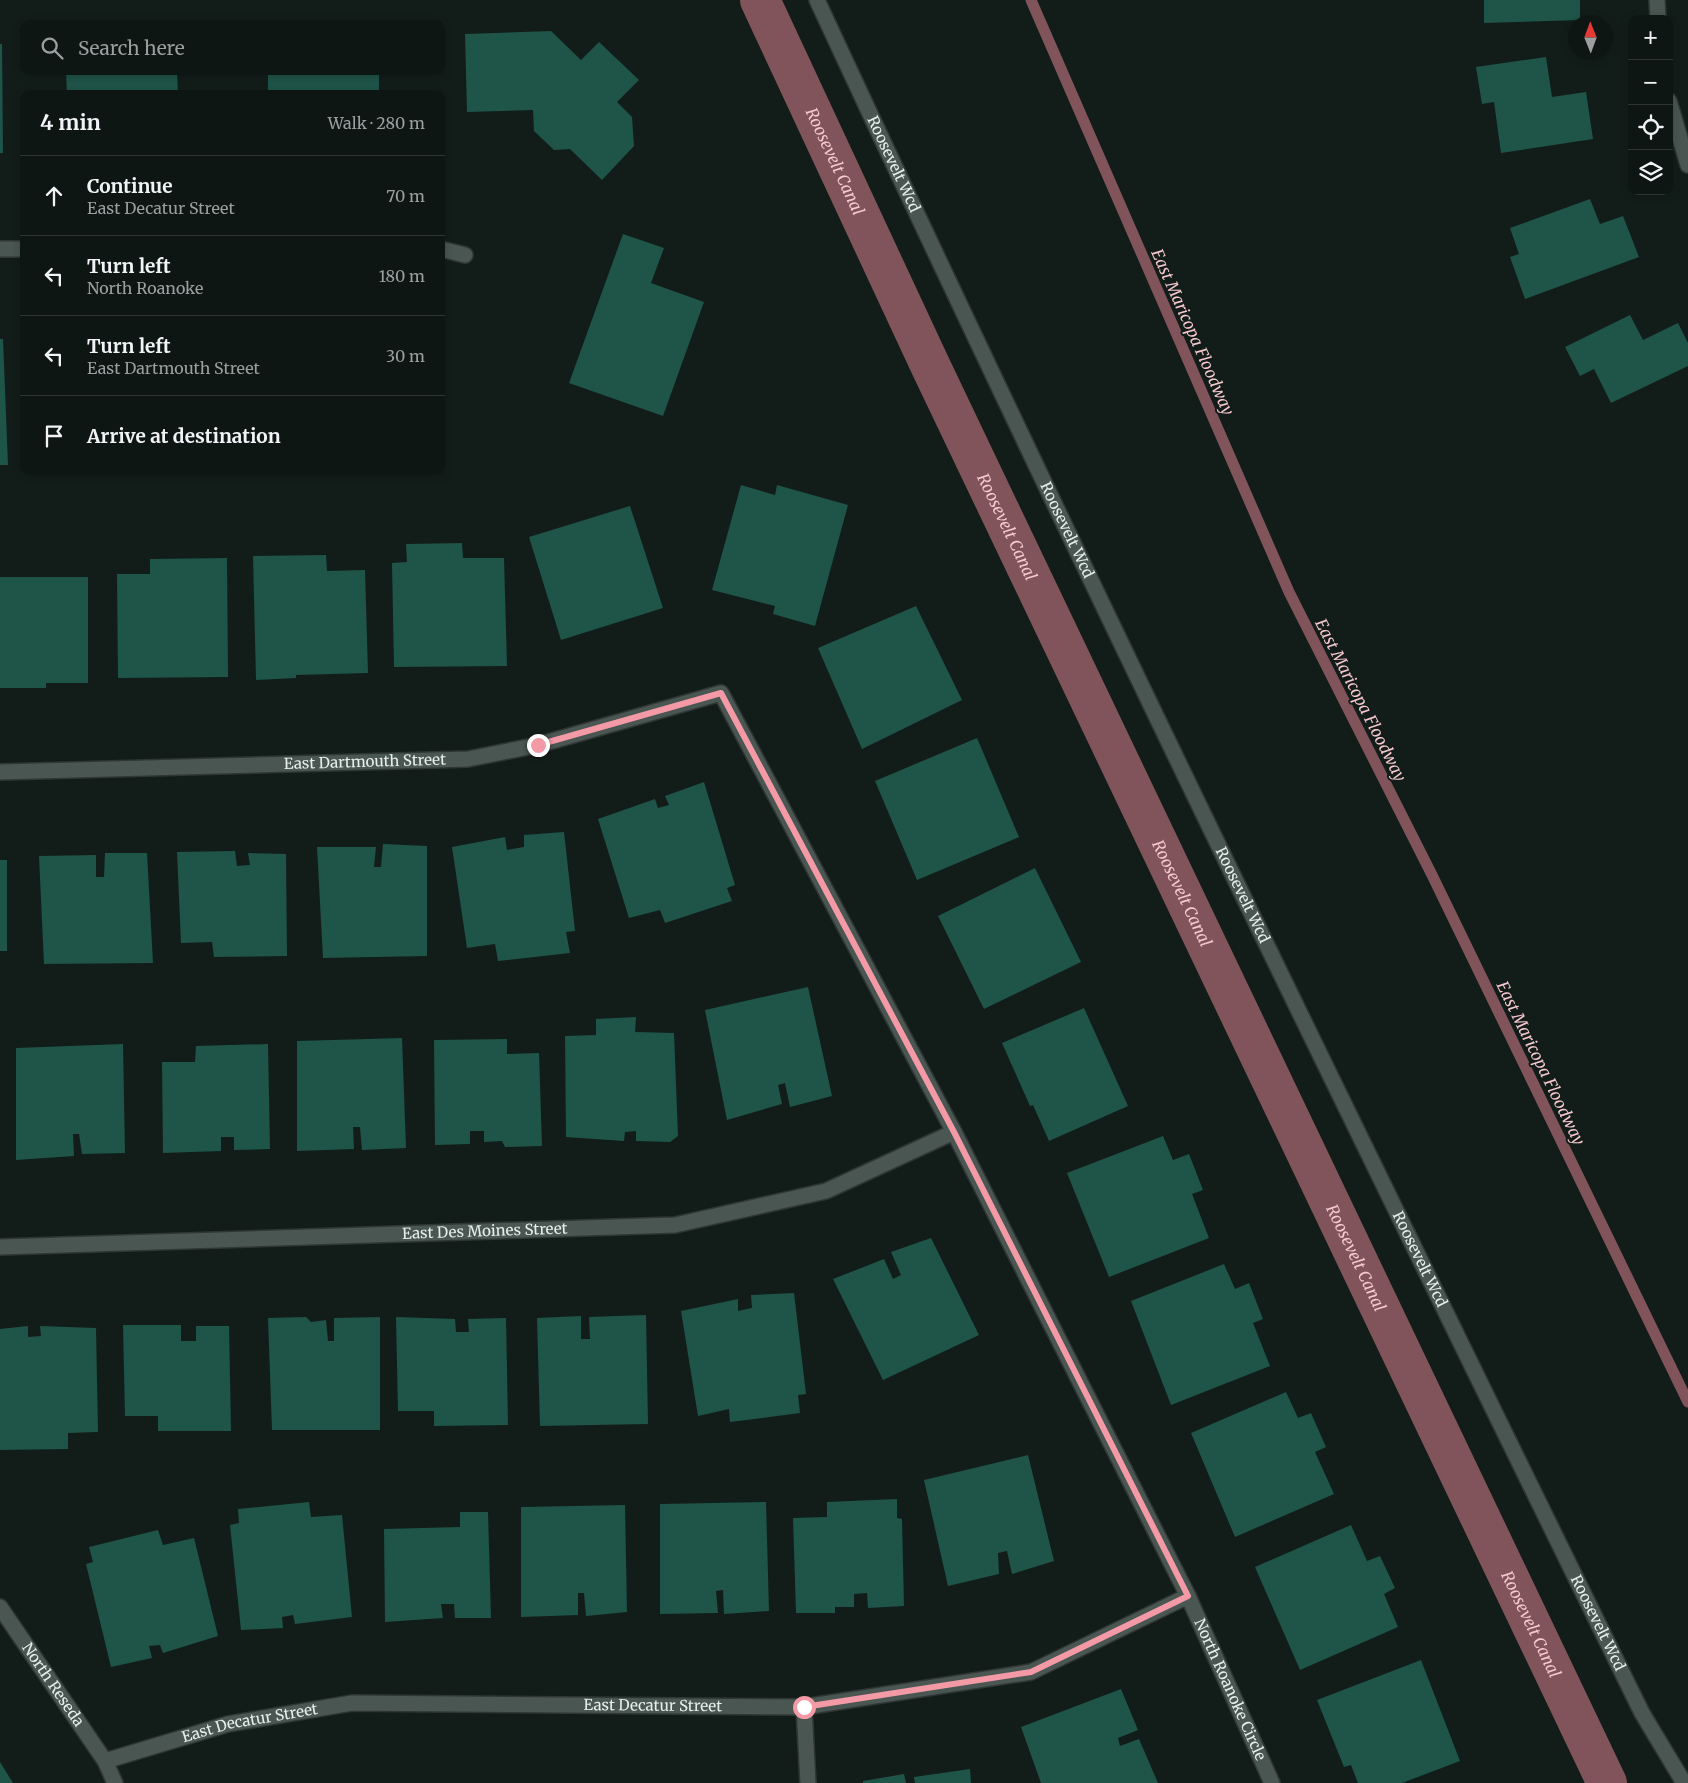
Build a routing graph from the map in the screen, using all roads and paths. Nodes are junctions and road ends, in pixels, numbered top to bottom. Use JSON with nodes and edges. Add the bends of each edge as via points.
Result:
{"nodes":[{"id":1,"x":818,"y":0,"type":"edge"},
{"id":2,"x":1657,"y":0,"type":"edge"},
{"id":3,"x":1658,"y":15,"type":"edge"},
{"id":4,"x":1670,"y":105,"type":"edge"},
{"id":5,"x":1688,"y":165,"type":"edge"},
{"id":6,"x":0,"y":249,"type":"edge"},
{"id":7,"x":20,"y":249,"type":"edge"},
{"id":8,"x":445,"y":250,"type":"edge"},
{"id":9,"x":465,"y":255,"type":"dead end"},
{"id":10,"x":721,"y":693,"type":"joint"},
{"id":11,"x":0,"y":772,"type":"edge"},
{"id":12,"x":954,"y":1132,"type":"junction"},
{"id":13,"x":0,"y":1247,"type":"edge"},
{"id":14,"x":1188,"y":1596,"type":"junction"},
{"id":15,"x":0,"y":1607,"type":"edge"},
{"id":16,"x":804,"y":1707,"type":"junction"},
{"id":17,"x":105,"y":1761,"type":"junction"},
{"id":18,"x":115,"y":1783,"type":"edge"},
{"id":19,"x":808,"y":1783,"type":"edge"},
{"id":20,"x":1272,"y":1783,"type":"edge"},
{"id":21,"x":1684,"y":1783,"type":"edge"}],
"edges":[{"from":1,"to":21,"type":"street","name":"Roosevelt Wcd","via":[[963,314],[1324,1066],[1642,1713]]},
{"from":2,"to":3,"type":"street"},
{"from":4,"to":5,"type":"street"},
{"from":6,"to":7,"type":"street"},
{"from":8,"to":9,"type":"street"},
{"from":10,"to":11,"type":"street","name":"East Dartmouth Street","via":[[538,745],[468,759]]},
{"from":10,"to":12,"type":"street","name":"North Roanoke Circle"},
{"from":12,"to":13,"type":"street","name":"East Des Moines Street","via":[[826,1192],[675,1225]]},
{"from":12,"to":14,"type":"street","name":"North Roanoke Circle"},
{"from":14,"to":16,"type":"street","name":"East Decatur Street","via":[[1031,1672]]},
{"from":14,"to":20,"type":"street","name":"North Roanoke Circle"},
{"from":15,"to":17,"type":"street","name":"North Reseda"},
{"from":16,"to":17,"type":"street","name":"East Decatur Street","via":[[352,1704],[228,1724]]},
{"from":16,"to":19,"type":"street"},
{"from":17,"to":18,"type":"street","name":"North Reseda"}]}
